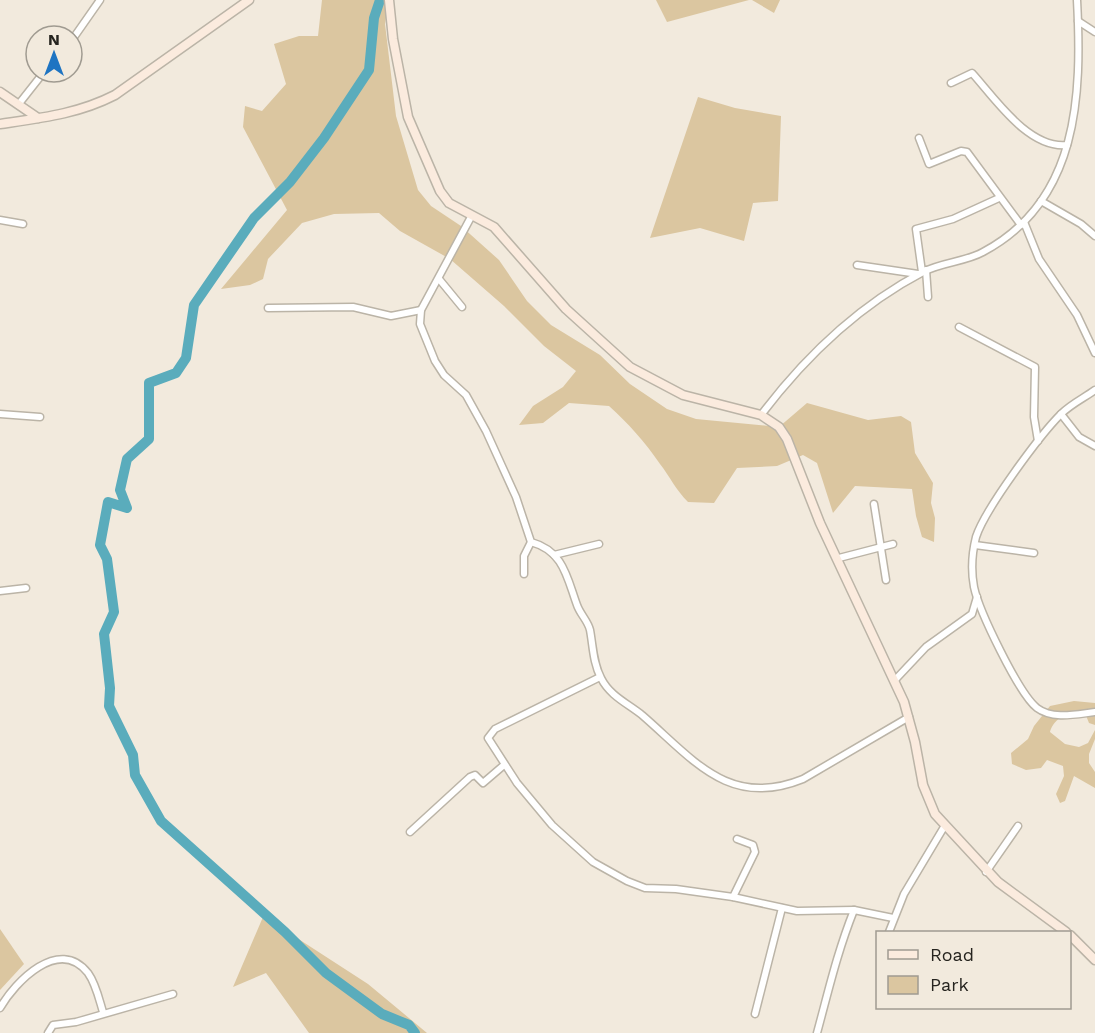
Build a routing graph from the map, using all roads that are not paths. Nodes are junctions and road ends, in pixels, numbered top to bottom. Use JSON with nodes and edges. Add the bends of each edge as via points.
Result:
{"nodes":[{"id":1,"x":100,"y":0,"type":"edge"},
{"id":2,"x":249,"y":0,"type":"edge"},
{"id":3,"x":389,"y":0,"type":"edge"},
{"id":4,"x":1077,"y":0,"type":"edge"},
{"id":5,"x":1078,"y":21,"type":"junction"},
{"id":6,"x":83,"y":24,"type":"edge"},
{"id":7,"x":1095,"y":32,"type":"edge"},
{"id":8,"x":951,"y":83,"type":"dead end"},
{"id":9,"x":35,"y":84,"type":"edge"},
{"id":10,"x":0,"y":92,"type":"edge"},
{"id":11,"x":18,"y":105,"type":"junction"},
{"id":12,"x":38,"y":118,"type":"junction"},
{"id":13,"x":0,"y":124,"type":"edge"},
{"id":14,"x":919,"y":138,"type":"dead end"},
{"id":15,"x":1067,"y":145,"type":"junction"},
{"id":16,"x":999,"y":198,"type":"junction"},
{"id":17,"x":1041,"y":201,"type":"junction"},
{"id":18,"x":471,"y":217,"type":"junction"},
{"id":19,"x":0,"y":220,"type":"edge"},
{"id":20,"x":1023,"y":223,"type":"junction"},
{"id":21,"x":23,"y":224,"type":"dead end"},
{"id":22,"x":1095,"y":237,"type":"edge"},
{"id":23,"x":857,"y":265,"type":"dead end"},
{"id":24,"x":923,"y":272,"type":"junction"},
{"id":25,"x":439,"y":279,"type":"junction"},
{"id":26,"x":928,"y":297,"type":"dead end"},
{"id":27,"x":462,"y":307,"type":"dead end"},
{"id":28,"x":268,"y":308,"type":"dead end"},
{"id":29,"x":421,"y":310,"type":"junction"},
{"id":30,"x":959,"y":327,"type":"dead end"},
{"id":31,"x":1093,"y":341,"type":"edge"},
{"id":32,"x":1095,"y":353,"type":"edge"},
{"id":33,"x":1095,"y":390,"type":"edge"},
{"id":34,"x":0,"y":414,"type":"edge"},
{"id":35,"x":1061,"y":414,"type":"junction"},
{"id":36,"x":761,"y":415,"type":"junction"},
{"id":37,"x":40,"y":417,"type":"dead end"},
{"id":38,"x":1055,"y":420,"type":"junction"},
{"id":39,"x":1064,"y":421,"type":"junction"},
{"id":40,"x":1038,"y":441,"type":"junction"},
{"id":41,"x":1095,"y":446,"type":"edge"},
{"id":42,"x":874,"y":504,"type":"dead end"},
{"id":43,"x":531,"y":542,"type":"junction"},
{"id":44,"x":599,"y":544,"type":"dead end"},
{"id":45,"x":893,"y":544,"type":"dead end"},
{"id":46,"x":975,"y":545,"type":"junction"},
{"id":47,"x":880,"y":547,"type":"junction"},
{"id":48,"x":1034,"y":553,"type":"dead end"},
{"id":49,"x":554,"y":555,"type":"junction"},
{"id":50,"x":839,"y":558,"type":"junction"},
{"id":51,"x":524,"y":574,"type":"dead end"},
{"id":52,"x":886,"y":580,"type":"dead end"},
{"id":53,"x":26,"y":588,"type":"dead end"},
{"id":54,"x":0,"y":591,"type":"edge"},
{"id":55,"x":977,"y":597,"type":"junction"},
{"id":56,"x":600,"y":677,"type":"junction"},
{"id":57,"x":894,"y":681,"type":"junction"},
{"id":58,"x":1095,"y":712,"type":"edge"},
{"id":59,"x":909,"y":717,"type":"junction"},
{"id":60,"x":504,"y":765,"type":"junction"},
{"id":61,"x":1018,"y":826,"type":"dead end"},
{"id":62,"x":944,"y":827,"type":"junction"},
{"id":63,"x":410,"y":831,"type":"dead end"},
{"id":64,"x":737,"y":839,"type":"dead end"},
{"id":65,"x":987,"y":872,"type":"junction"},
{"id":66,"x":733,"y":897,"type":"junction"},
{"id":67,"x":782,"y":908,"type":"junction"},
{"id":68,"x":854,"y":910,"type":"junction"},
{"id":69,"x":893,"y":918,"type":"junction"},
{"id":70,"x":890,"y":931,"type":"edge"},
{"id":71,"x":1064,"y":931,"type":"edge"},
{"id":72,"x":1071,"y":937,"type":"edge"},
{"id":73,"x":1095,"y":960,"type":"edge"},
{"id":74,"x":173,"y":994,"type":"dead end"},
{"id":75,"x":0,"y":1008,"type":"edge"},
{"id":76,"x":103,"y":1012,"type":"junction"},
{"id":77,"x":755,"y":1014,"type":"dead end"},
{"id":78,"x":48,"y":1033,"type":"edge"},
{"id":79,"x":817,"y":1033,"type":"edge"}],
"edges":[{"from":1,"to":6,"type":"street"},
{"from":2,"to":12,"type":"street","via":[[115,95],[79,111]]},
{"from":3,"to":18,"type":"street","via":[[408,117],[440,191],[449,203]]},
{"from":4,"to":5,"type":"street"},
{"from":5,"to":7,"type":"street"},
{"from":5,"to":15,"type":"street","via":[[1078,96]]},
{"from":8,"to":15,"type":"street","via":[[972,73],[1014,121],[1046,142]]},
{"from":9,"to":11,"type":"street"},
{"from":10,"to":11,"type":"street"},
{"from":11,"to":12,"type":"street"},
{"from":12,"to":13,"type":"street"},
{"from":14,"to":16,"type":"street","via":[[930,164],[967,152]]},
{"from":15,"to":17,"type":"street"},
{"from":16,"to":20,"type":"street"},
{"from":16,"to":24,"type":"street","via":[[952,219],[916,229]]},
{"from":17,"to":20,"type":"street"},
{"from":17,"to":22,"type":"street","via":[[1081,224]]},
{"from":18,"to":25,"type":"street"},
{"from":18,"to":36,"type":"street","via":[[494,227],[566,309],[630,367],[683,395]]},
{"from":19,"to":21,"type":"street"},
{"from":20,"to":24,"type":"street","via":[[983,252]]},
{"from":20,"to":31,"type":"street","via":[[1039,259]]},
{"from":23,"to":24,"type":"street"},
{"from":24,"to":26,"type":"street"},
{"from":24,"to":36,"type":"street","via":[[833,334]]},
{"from":25,"to":27,"type":"street"},
{"from":25,"to":29,"type":"street"},
{"from":28,"to":29,"type":"street","via":[[353,307],[391,316]]},
{"from":29,"to":43,"type":"street","via":[[420,324],[435,361],[466,395],[486,431],[516,497]]},
{"from":30,"to":40,"type":"street","via":[[1035,366],[1034,417]]},
{"from":31,"to":32,"type":"street"},
{"from":33,"to":35,"type":"street"},
{"from":34,"to":37,"type":"street"},
{"from":35,"to":38,"type":"street"},
{"from":35,"to":39,"type":"street"},
{"from":36,"to":50,"type":"street","via":[[779,427],[787,439],[816,513]]},
{"from":38,"to":39,"type":"street"},
{"from":38,"to":40,"type":"street"},
{"from":39,"to":41,"type":"street","via":[[1078,437]]},
{"from":40,"to":46,"type":"street","via":[[994,504]]},
{"from":42,"to":47,"type":"street"},
{"from":43,"to":49,"type":"street"},
{"from":43,"to":51,"type":"street","via":[[524,556]]},
{"from":44,"to":49,"type":"street"},
{"from":45,"to":47,"type":"street"},
{"from":46,"to":48,"type":"street"},
{"from":46,"to":55,"type":"street","via":[[972,563]]},
{"from":47,"to":50,"type":"street"},
{"from":47,"to":52,"type":"street"},
{"from":49,"to":56,"type":"street","via":[[564,566],[577,606],[589,627]]},
{"from":50,"to":57,"type":"street"},
{"from":53,"to":54,"type":"street"},
{"from":55,"to":57,"type":"street","via":[[972,614],[932,642]]},
{"from":55,"to":58,"type":"street","via":[[1011,670],[1036,707],[1067,716]]},
{"from":56,"to":59,"type":"street","via":[[621,702],[713,774],[733,786],[748,789],[784,787],[803,779]]},
{"from":56,"to":60,"type":"street","via":[[489,734],[489,742]]},
{"from":57,"to":59,"type":"street"},
{"from":59,"to":62,"type":"street","via":[[925,793]]},
{"from":60,"to":63,"type":"street","via":[[483,783],[475,775],[470,777]]},
{"from":60,"to":66,"type":"street","via":[[552,825],[593,862],[645,888]]},
{"from":61,"to":65,"type":"street"},
{"from":62,"to":65,"type":"street"},
{"from":62,"to":69,"type":"street"},
{"from":64,"to":66,"type":"street","via":[[753,845],[755,852]]},
{"from":65,"to":71,"type":"street"},
{"from":66,"to":67,"type":"street"},
{"from":67,"to":68,"type":"street"},
{"from":67,"to":77,"type":"street"},
{"from":68,"to":69,"type":"street"},
{"from":68,"to":79,"type":"street","via":[[829,980]]},
{"from":69,"to":70,"type":"street"},
{"from":72,"to":73,"type":"street"},
{"from":74,"to":76,"type":"street"},
{"from":75,"to":76,"type":"street","via":[[25,976],[43,964],[59,960],[87,972]]},
{"from":76,"to":78,"type":"street","via":[[53,1025]]}]}
